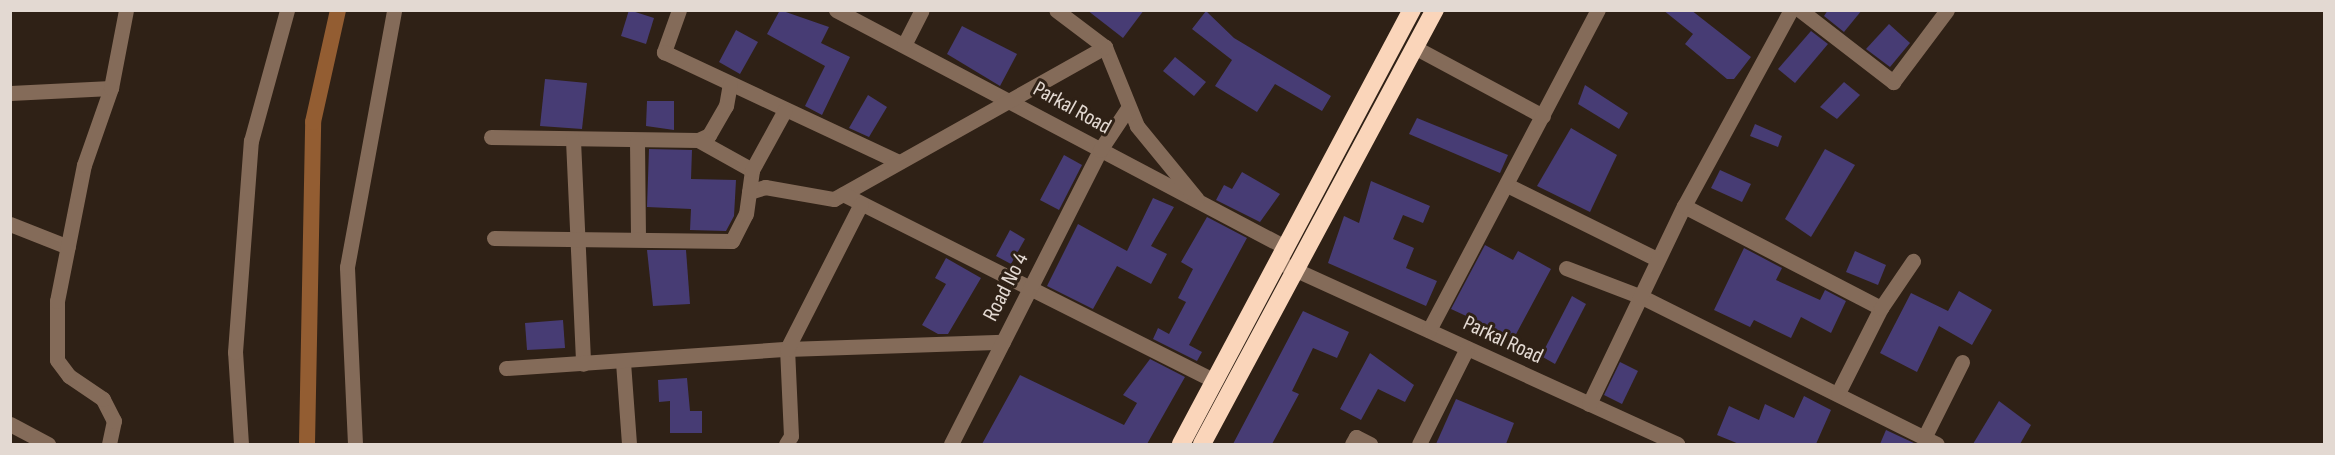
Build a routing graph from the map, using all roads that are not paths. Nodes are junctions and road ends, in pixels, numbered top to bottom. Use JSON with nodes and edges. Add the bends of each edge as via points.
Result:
{"nodes":[{"id":1,"x":126,"y":10,"type":"edge"},
{"id":2,"x":287,"y":10,"type":"edge"},
{"id":3,"x":393,"y":10,"type":"edge"},
{"id":4,"x":679,"y":10,"type":"edge"},
{"id":5,"x":836,"y":10,"type":"edge"},
{"id":6,"x":922,"y":10,"type":"edge"},
{"id":7,"x":1056,"y":10,"type":"edge"},
{"id":8,"x":1412,"y":10,"type":"edge"},
{"id":9,"x":1435,"y":10,"type":"edge"},
{"id":10,"x":1598,"y":10,"type":"edge"},
{"id":11,"x":1791,"y":10,"type":"edge"},
{"id":12,"x":1800,"y":10,"type":"edge"},
{"id":13,"x":1947,"y":10,"type":"edge"},
{"id":14,"x":904,"y":45,"type":"junction"},
{"id":15,"x":1105,"y":47,"type":"junction"},
{"id":16,"x":1416,"y":48,"type":"junction"},
{"id":17,"x":730,"y":84,"type":"junction"},
{"id":18,"x":111,"y":88,"type":"junction"},
{"id":19,"x":10,"y":93,"type":"edge"},
{"id":20,"x":1008,"y":98,"type":"junction"},
{"id":21,"x":1128,"y":108,"type":"junction"},
{"id":22,"x":785,"y":110,"type":"junction"},
{"id":23,"x":1543,"y":116,"type":"junction"},
{"id":24,"x":491,"y":137,"type":"dead end"},
{"id":25,"x":698,"y":140,"type":"junction"},
{"id":26,"x":573,"y":141,"type":"junction"},
{"id":27,"x":637,"y":141,"type":"junction"},
{"id":28,"x":1101,"y":150,"type":"junction"},
{"id":29,"x":897,"y":161,"type":"junction"},
{"id":30,"x":752,"y":170,"type":"junction"},
{"id":31,"x":1507,"y":185,"type":"junction"},
{"id":32,"x":750,"y":192,"type":"junction"},
{"id":33,"x":843,"y":194,"type":"junction"},
{"id":34,"x":861,"y":204,"type":"junction"},
{"id":35,"x":1202,"y":204,"type":"junction"},
{"id":36,"x":1684,"y":206,"type":"junction"},
{"id":37,"x":10,"y":224,"type":"edge"},
{"id":38,"x":494,"y":238,"type":"dead end"},
{"id":39,"x":577,"y":239,"type":"junction"},
{"id":40,"x":638,"y":239,"type":"junction"},
{"id":41,"x":68,"y":247,"type":"junction"},
{"id":42,"x":1281,"y":254,"type":"junction"},
{"id":43,"x":1658,"y":259,"type":"junction"},
{"id":44,"x":1913,"y":261,"type":"dead end"},
{"id":45,"x":1566,"y":268,"type":"dead end"},
{"id":46,"x":1295,"y":270,"type":"junction"},
{"id":47,"x":1032,"y":286,"type":"junction"},
{"id":48,"x":1644,"y":298,"type":"junction"},
{"id":49,"x":1881,"y":308,"type":"junction"},
{"id":50,"x":1429,"y":330,"type":"junction"},
{"id":51,"x":1003,"y":342,"type":"junction"},
{"id":52,"x":1467,"y":348,"type":"junction"},
{"id":53,"x":787,"y":349,"type":"junction"},
{"id":54,"x":623,"y":362,"type":"junction"},
{"id":55,"x":1962,"y":362,"type":"dead end"},
{"id":56,"x":583,"y":364,"type":"junction"},
{"id":57,"x":506,"y":368,"type":"dead end"},
{"id":58,"x":1213,"y":380,"type":"junction"},
{"id":59,"x":1838,"y":393,"type":"junction"},
{"id":60,"x":1589,"y":404,"type":"junction"},
{"id":61,"x":10,"y":424,"type":"edge"},
{"id":62,"x":1655,"y":440,"type":"edge"},
{"id":63,"x":1931,"y":441,"type":"edge"},
{"id":64,"x":48,"y":444,"type":"edge"},
{"id":65,"x":110,"y":444,"type":"edge"},
{"id":66,"x":241,"y":444,"type":"edge"},
{"id":67,"x":355,"y":444,"type":"edge"},
{"id":68,"x":629,"y":444,"type":"edge"},
{"id":69,"x":786,"y":444,"type":"edge"},
{"id":70,"x":951,"y":444,"type":"edge"},
{"id":71,"x":1181,"y":444,"type":"edge"},
{"id":72,"x":1202,"y":444,"type":"edge"},
{"id":73,"x":1352,"y":444,"type":"edge"},
{"id":74,"x":1370,"y":444,"type":"edge"},
{"id":75,"x":1419,"y":444,"type":"edge"},
{"id":76,"x":1677,"y":444,"type":"edge"}],
"edges":[{"from":1,"to":18,"type":"street"},
{"from":2,"to":66,"type":"street","via":[[251,141],[235,352]]},
{"from":3,"to":67,"type":"street","via":[[347,267]]},
{"from":4,"to":17,"type":"street","via":[[664,52]]},
{"from":5,"to":14,"type":"street","name":"Parkal Road"},
{"from":6,"to":14,"type":"street"},
{"from":7,"to":15,"type":"street"},
{"from":8,"to":42,"type":"highway"},
{"from":9,"to":16,"type":"highway"},
{"from":10,"to":23,"type":"street"},
{"from":11,"to":36,"type":"street"},
{"from":12,"to":13,"type":"street","via":[[1893,82]]},
{"from":14,"to":20,"type":"street","name":"Parkal Road"},
{"from":15,"to":20,"type":"street"},
{"from":15,"to":21,"type":"street"},
{"from":16,"to":23,"type":"street"},
{"from":16,"to":46,"type":"highway"},
{"from":17,"to":22,"type":"street"},
{"from":17,"to":25,"type":"street","via":[[726,106],[709,135]]},
{"from":18,"to":19,"type":"street"},
{"from":18,"to":41,"type":"street","via":[[84,165]]},
{"from":20,"to":28,"type":"street","name":"Parkal Road"},
{"from":20,"to":29,"type":"street"},
{"from":21,"to":28,"type":"street","name":"Road No 4"},
{"from":21,"to":35,"type":"street","via":[[1137,126]]},
{"from":22,"to":29,"type":"street"},
{"from":22,"to":30,"type":"street"},
{"from":23,"to":31,"type":"street"},
{"from":24,"to":26,"type":"street"},
{"from":25,"to":27,"type":"street"},
{"from":25,"to":30,"type":"street"},
{"from":26,"to":27,"type":"street"},
{"from":26,"to":39,"type":"street"},
{"from":27,"to":40,"type":"street"},
{"from":28,"to":35,"type":"street","name":"Parkal Road"},
{"from":28,"to":47,"type":"street","name":"Road No 4"},
{"from":29,"to":33,"type":"street"},
{"from":30,"to":32,"type":"street"},
{"from":31,"to":43,"type":"street"},
{"from":31,"to":50,"type":"street"},
{"from":32,"to":33,"type":"street","via":[[774,188],[834,199]]},
{"from":32,"to":40,"type":"street","via":[[732,241]]},
{"from":33,"to":34,"type":"street"},
{"from":34,"to":47,"type":"street"},
{"from":34,"to":53,"type":"street"},
{"from":35,"to":42,"type":"street","name":"Parkal Road"},
{"from":36,"to":43,"type":"street"},
{"from":36,"to":49,"type":"street"},
{"from":37,"to":41,"type":"street"},
{"from":38,"to":39,"type":"street"},
{"from":39,"to":40,"type":"street"},
{"from":39,"to":56,"type":"street"},
{"from":41,"to":65,"type":"street","via":[[57,301],[57,360],[69,376],[103,399],[114,421]]},
{"from":42,"to":46,"type":"street","name":"Parkal Road"},
{"from":42,"to":58,"type":"highway"},
{"from":43,"to":48,"type":"street"},
{"from":44,"to":49,"type":"street"},
{"from":45,"to":48,"type":"street"},
{"from":46,"to":50,"type":"street","name":"Parkal Road"},
{"from":46,"to":72,"type":"highway"},
{"from":47,"to":51,"type":"street","name":"Road No 4"},
{"from":47,"to":58,"type":"street"},
{"from":48,"to":59,"type":"street"},
{"from":48,"to":60,"type":"street"},
{"from":49,"to":59,"type":"street"},
{"from":50,"to":52,"type":"street","name":"Parkal Road"},
{"from":51,"to":53,"type":"street"},
{"from":51,"to":70,"type":"street","name":"Road No 4"},
{"from":52,"to":60,"type":"street","name":"Parkal Road"},
{"from":52,"to":75,"type":"street"},
{"from":53,"to":54,"type":"street"},
{"from":53,"to":69,"type":"street"},
{"from":54,"to":56,"type":"street"},
{"from":54,"to":68,"type":"street"},
{"from":55,"to":63,"type":"street"},
{"from":56,"to":57,"type":"street"},
{"from":58,"to":71,"type":"highway"},
{"from":59,"to":63,"type":"street"},
{"from":60,"to":62,"type":"street","name":"Parkal Road"},
{"from":61,"to":64,"type":"street"},
{"from":62,"to":76,"type":"street","name":"Parkal Road"},
{"from":73,"to":74,"type":"street","via":[[1356,438]]}]}
